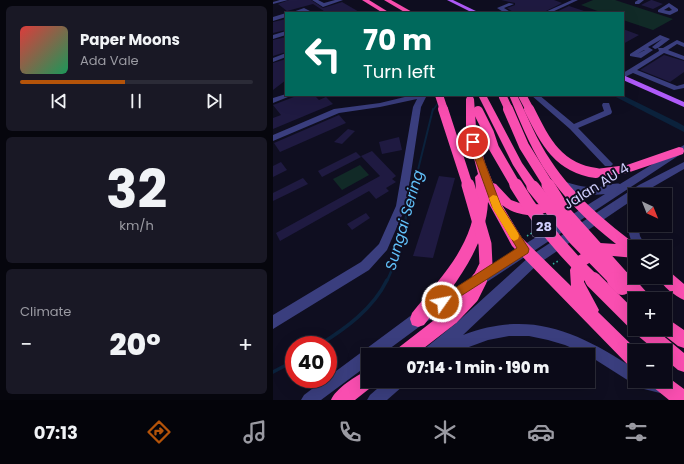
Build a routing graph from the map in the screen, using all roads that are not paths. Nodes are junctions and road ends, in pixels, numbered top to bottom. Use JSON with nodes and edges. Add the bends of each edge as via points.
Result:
{"nodes":[{"id":1,"x":286,"y":0,"type":"edge"},
{"id":2,"x":314,"y":0,"type":"edge"},
{"id":3,"x":341,"y":0,"type":"edge"},
{"id":4,"x":365,"y":0,"type":"edge"},
{"id":5,"x":377,"y":0,"type":"edge"},
{"id":6,"x":387,"y":0,"type":"edge"},
{"id":7,"x":449,"y":0,"type":"edge"},
{"id":8,"x":576,"y":0,"type":"edge"},
{"id":9,"x":273,"y":3,"type":"edge"},
{"id":10,"x":511,"y":4,"type":"dead end"},
{"id":11,"x":297,"y":12,"type":"edge"},
{"id":12,"x":309,"y":12,"type":"edge"},
{"id":13,"x":385,"y":12,"type":"edge"},
{"id":14,"x":398,"y":12,"type":"edge"},
{"id":15,"x":409,"y":12,"type":"edge"},
{"id":16,"x":475,"y":12,"type":"edge"},
{"id":17,"x":507,"y":12,"type":"edge"},
{"id":18,"x":548,"y":12,"type":"edge"},
{"id":19,"x":285,"y":15,"type":"edge"},
{"id":20,"x":273,"y":19,"type":"edge"},
{"id":21,"x":285,"y":33,"type":"edge"},
{"id":22,"x":273,"y":37,"type":"edge"},
{"id":23,"x":684,"y":45,"type":"edge"},
{"id":24,"x":643,"y":48,"type":"dead end"},
{"id":25,"x":664,"y":50,"type":"junction"},
{"id":26,"x":285,"y":55,"type":"edge"},
{"id":27,"x":684,"y":58,"type":"edge"},
{"id":28,"x":273,"y":60,"type":"edge"},
{"id":29,"x":632,"y":70,"type":"junction"},
{"id":30,"x":624,"y":76,"type":"edge"},
{"id":31,"x":624,"y":77,"type":"edge"},
{"id":32,"x":684,"y":86,"type":"edge"},
{"id":33,"x":286,"y":96,"type":"edge"},
{"id":34,"x":422,"y":96,"type":"edge"},
{"id":35,"x":439,"y":96,"type":"edge"},
{"id":36,"x":483,"y":96,"type":"edge"},
{"id":37,"x":502,"y":96,"type":"edge"},
{"id":38,"x":513,"y":96,"type":"edge"},
{"id":39,"x":523,"y":96,"type":"edge"},
{"id":40,"x":536,"y":96,"type":"edge"},
{"id":41,"x":469,"y":97,"type":"edge"},
{"id":42,"x":273,"y":101,"type":"edge"},
{"id":43,"x":545,"y":104,"type":"junction"},
{"id":44,"x":517,"y":105,"type":"junction"},
{"id":45,"x":606,"y":105,"type":"dead end"},
{"id":46,"x":684,"y":105,"type":"edge"},
{"id":47,"x":573,"y":127,"type":"junction"},
{"id":48,"x":273,"y":138,"type":"edge"},
{"id":49,"x":681,"y":150,"type":"edge"},
{"id":50,"x":480,"y":163,"type":"junction"},
{"id":51,"x":608,"y":164,"type":"dead end"},
{"id":52,"x":684,"y":165,"type":"edge"},
{"id":53,"x":554,"y":174,"type":"junction"},
{"id":54,"x":489,"y":183,"type":"junction"},
{"id":55,"x":628,"y":184,"type":"junction"},
{"id":56,"x":563,"y":185,"type":"junction"},
{"id":57,"x":647,"y":188,"type":"edge"},
{"id":58,"x":628,"y":198,"type":"edge"},
{"id":59,"x":591,"y":215,"type":"junction"},
{"id":60,"x":628,"y":246,"type":"edge"},
{"id":61,"x":628,"y":251,"type":"edge"},
{"id":62,"x":529,"y":255,"type":"junction"},
{"id":63,"x":672,"y":283,"type":"edge"},
{"id":64,"x":628,"y":292,"type":"edge"},
{"id":65,"x":636,"y":292,"type":"edge"},
{"id":66,"x":684,"y":293,"type":"edge"},
{"id":67,"x":628,"y":315,"type":"edge"},
{"id":68,"x":418,"y":319,"type":"junction"},
{"id":69,"x":273,"y":322,"type":"edge"},
{"id":70,"x":599,"y":324,"type":"junction"},
{"id":71,"x":672,"y":331,"type":"edge"},
{"id":72,"x":651,"y":336,"type":"edge"},
{"id":73,"x":684,"y":340,"type":"edge"},
{"id":74,"x":378,"y":348,"type":"edge"},
{"id":75,"x":410,"y":348,"type":"edge"},
{"id":76,"x":437,"y":348,"type":"edge"},
{"id":77,"x":448,"y":348,"type":"edge"},
{"id":78,"x":587,"y":348,"type":"edge"},
{"id":79,"x":595,"y":351,"type":"edge"},
{"id":80,"x":628,"y":353,"type":"edge"},
{"id":81,"x":361,"y":360,"type":"edge"},
{"id":82,"x":684,"y":364,"type":"edge"},
{"id":83,"x":628,"y":372,"type":"edge"},
{"id":84,"x":361,"y":385,"type":"edge"},
{"id":85,"x":390,"y":388,"type":"edge"},
{"id":86,"x":667,"y":388,"type":"edge"},
{"id":87,"x":309,"y":400,"type":"edge"},
{"id":88,"x":340,"y":400,"type":"edge"},
{"id":89,"x":375,"y":400,"type":"edge"},
{"id":90,"x":683,"y":400,"type":"edge"}],
"edges":[{"from":1,"to":9,"type":"street"},
{"from":2,"to":3,"type":"street","via":[[323,5]]},
{"from":4,"to":13,"type":"highway"},
{"from":5,"to":14,"type":"highway"},
{"from":6,"to":15,"type":"highway"},
{"from":7,"to":16,"type":"main road"},
{"from":8,"to":18,"type":"street"},
{"from":10,"to":17,"type":"street","via":[[500,8]]},
{"from":11,"to":12,"type":"street"},
{"from":19,"to":20,"type":"street"},
{"from":21,"to":22,"type":"street"},
{"from":23,"to":25,"type":"street","via":[[677,42]]},
{"from":24,"to":25,"type":"street","via":[[652,45]]},
{"from":25,"to":27,"type":"street"},
{"from":25,"to":29,"type":"street"},
{"from":26,"to":28,"type":"street"},
{"from":29,"to":30,"type":"street"},
{"from":29,"to":32,"type":"street","via":[[677,88]]},
{"from":31,"to":46,"type":"main road"},
{"from":33,"to":42,"type":"street"},
{"from":34,"to":48,"type":"street","via":[[337,111]]},
{"from":34,"to":69,"type":"street","via":[[417,107],[401,206],[383,247],[365,266]]},
{"from":35,"to":75,"type":"highway","bridge":true,"via":[[481,226],[487,266],[471,296],[451,318]]},
{"from":36,"to":64,"type":"highway","number":"28","bridge":true,"via":[[518,165],[553,214],[591,258]]},
{"from":37,"to":65,"type":"highway","bridge":true,"via":[[524,146],[567,214]]},
{"from":38,"to":44,"type":"highway"},
{"from":39,"to":49,"type":"highway","bridge":true,"via":[[552,149],[569,166],[609,174]]},
{"from":40,"to":43,"type":"street"},
{"from":41,"to":50,"type":"highway","via":[[471,127]]},
{"from":41,"to":67,"type":"highway","number":"28","bridge":true,"via":[[489,133],[494,148],[521,194],[582,270]]},
{"from":43,"to":44,"type":"street"},
{"from":43,"to":47,"type":"street"},
{"from":44,"to":53,"type":"highway"},
{"from":45,"to":47,"type":"street","via":[[608,112]]},
{"from":47,"to":51,"type":"street"},
{"from":49,"to":55,"type":"street","name":"Jalan AU 4"},
{"from":50,"to":54,"type":"highway"},
{"from":50,"to":68,"type":"highway","via":[[483,196],[480,221],[459,264]]},
{"from":52,"to":57,"type":"street","name":"Jalan AU 4"},
{"from":53,"to":54,"type":"highway","via":[[557,194],[553,202],[539,210],[524,210],[511,206]]},
{"from":53,"to":56,"type":"highway"},
{"from":54,"to":62,"type":"highway","via":[[496,206],[517,242]]},
{"from":55,"to":56,"type":"street","via":[[591,192]]},
{"from":55,"to":59,"type":"street","name":"Jalan AU 4"},
{"from":56,"to":59,"type":"highway"},
{"from":58,"to":59,"type":"street","name":"Jalan AU 4"},
{"from":59,"to":60,"type":"highway"},
{"from":59,"to":62,"type":"street","name":"Jalan AU 4"},
{"from":61,"to":70,"type":"highway","via":[[600,249],[581,261],[577,270],[577,283]]},
{"from":62,"to":68,"type":"street"},
{"from":62,"to":70,"type":"highway"},
{"from":62,"to":76,"type":"street","via":[[460,329]]},
{"from":63,"to":66,"type":"highway"},
{"from":68,"to":74,"type":"street"},
{"from":70,"to":80,"type":"highway"},
{"from":71,"to":73,"type":"highway"},
{"from":72,"to":82,"type":"highway"},
{"from":77,"to":78,"type":"street","via":[[489,333],[515,329],[539,330]]},
{"from":79,"to":83,"type":"street"},
{"from":81,"to":87,"type":"street"},
{"from":84,"to":88,"type":"highway"},
{"from":85,"to":89,"type":"street"},
{"from":86,"to":90,"type":"highway"}]}
